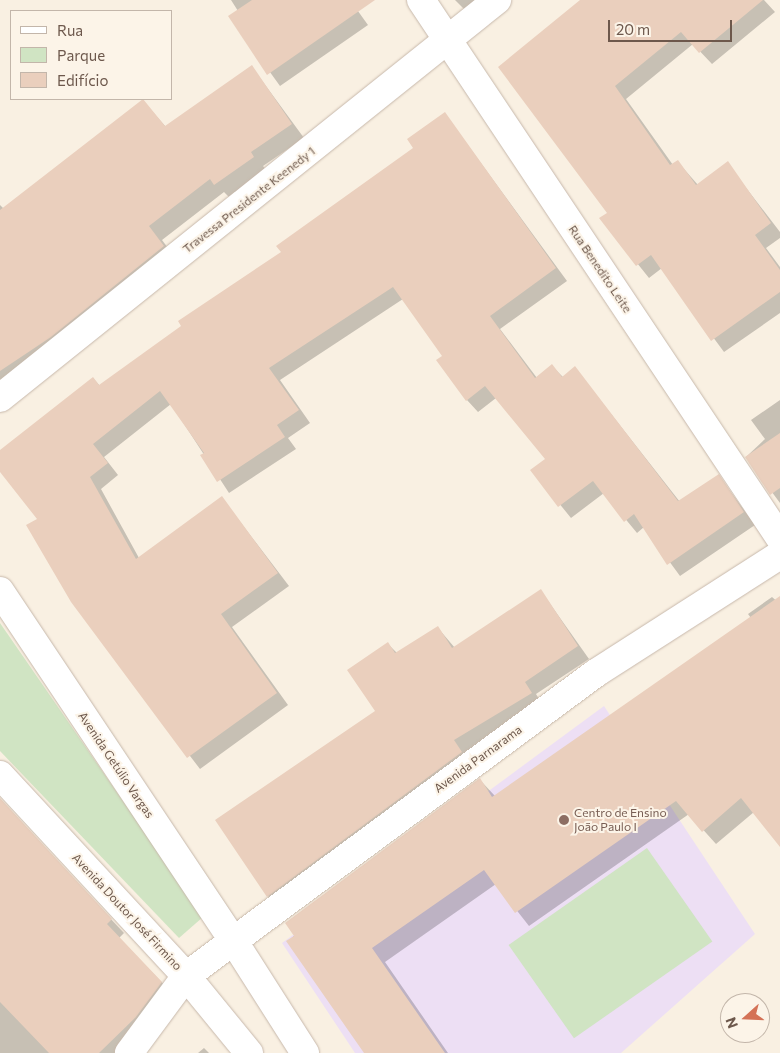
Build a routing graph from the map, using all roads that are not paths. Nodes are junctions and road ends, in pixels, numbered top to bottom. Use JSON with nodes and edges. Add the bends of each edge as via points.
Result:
{"nodes":[{"id":1,"x":421,"y":0,"type":"edge"},
{"id":2,"x":497,"y":0,"type":"edge"},
{"id":3,"x":448,"y":42,"type":"junction"},
{"id":4,"x":0,"y":398,"type":"edge"},
{"id":5,"x":780,"y":538,"type":"edge"},
{"id":6,"x":780,"y":555,"type":"edge"},
{"id":7,"x":0,"y":591,"type":"edge"},
{"id":8,"x":0,"y":775,"type":"edge"},
{"id":9,"x":233,"y":940,"type":"junction"},
{"id":10,"x":186,"y":976,"type":"junction"},
{"id":11,"x":129,"y":1053,"type":"edge"},
{"id":12,"x":249,"y":1053,"type":"edge"},
{"id":13,"x":305,"y":1053,"type":"edge"}],
"edges":[{"from":1,"to":3,"type":"street","name":"Rua Benedito Leite"},
{"from":2,"to":3,"type":"street","name":"Travessa Presidente Keenedy 1"},
{"from":3,"to":4,"type":"street","name":"Travessa Presidente Keenedy 1"},
{"from":3,"to":5,"type":"street","name":"Rua Benedito Leite"},
{"from":6,"to":9,"type":"street","name":"Avenida Parnarama","via":[[596,673]]},
{"from":7,"to":9,"type":"street","name":"Avenida Getúlio Vargas"},
{"from":8,"to":10,"type":"street","name":"Avenida Doutor José Firmino"},
{"from":9,"to":10,"type":"street","name":"Avenida Parnarama"},
{"from":9,"to":13,"type":"street"},
{"from":10,"to":11,"type":"street","name":"Avenida Parnarama"},
{"from":10,"to":12,"type":"street","name":"Avenida Doutor José Firmino"}]}
